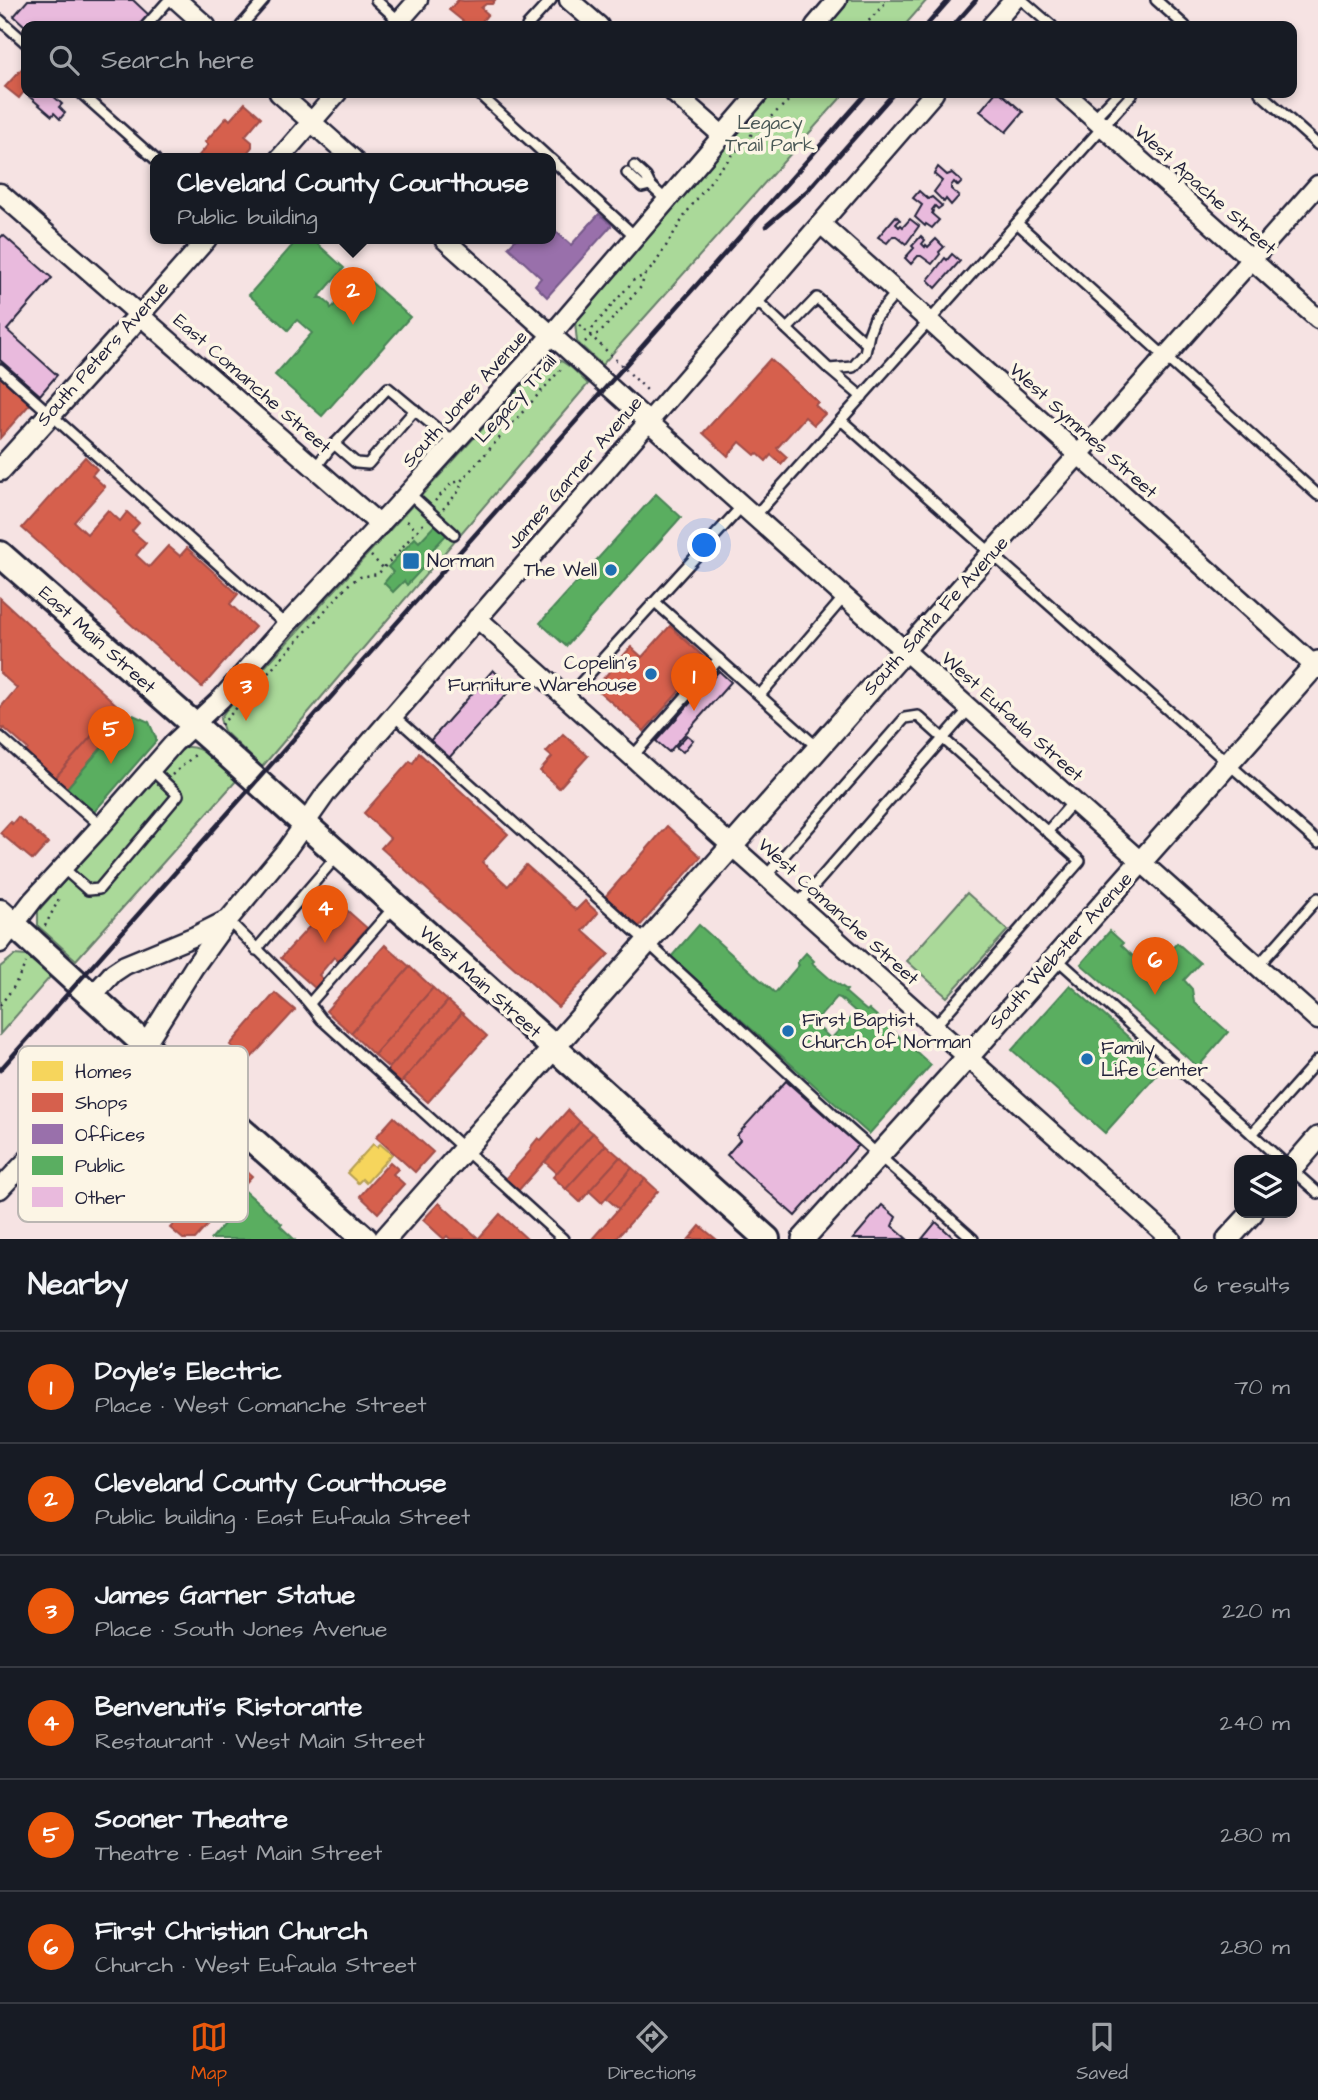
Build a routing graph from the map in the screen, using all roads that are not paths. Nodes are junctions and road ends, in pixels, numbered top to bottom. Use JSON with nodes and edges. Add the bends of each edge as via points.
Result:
{"nodes":[{"id":1,"x":169,"y":0,"type":"edge"},
{"id":2,"x":177,"y":0,"type":"edge"},
{"id":3,"x":264,"y":0,"type":"edge"},
{"id":4,"x":376,"y":0,"type":"edge"},
{"id":5,"x":418,"y":0,"type":"edge"},
{"id":6,"x":551,"y":0,"type":"edge"},
{"id":7,"x":837,"y":0,"type":"edge"},
{"id":8,"x":1014,"y":0,"type":"edge"},
{"id":9,"x":1021,"y":0,"type":"edge"},
{"id":10,"x":1156,"y":0,"type":"edge"},
{"id":11,"x":572,"y":1,"type":"edge"},
{"id":12,"x":0,"y":19,"type":"edge"},
{"id":13,"x":150,"y":21,"type":"edge"},
{"id":14,"x":200,"y":21,"type":"edge"},
{"id":15,"x":245,"y":21,"type":"edge"},
{"id":16,"x":396,"y":21,"type":"edge"},
{"id":17,"x":403,"y":21,"type":"edge"},
{"id":18,"x":532,"y":21,"type":"edge"},
{"id":19,"x":594,"y":21,"type":"edge"},
{"id":20,"x":819,"y":21,"type":"edge"},
{"id":21,"x":995,"y":21,"type":"edge"},
{"id":22,"x":1046,"y":21,"type":"edge"},
{"id":23,"x":1179,"y":21,"type":"edge"},
{"id":24,"x":21,"y":38,"type":"edge"},
{"id":25,"x":89,"y":98,"type":"edge"},
{"id":26,"x":285,"y":98,"type":"edge"},
{"id":27,"x":333,"y":98,"type":"edge"},
{"id":28,"x":484,"y":98,"type":"edge"},
{"id":29,"x":680,"y":98,"type":"edge"},
{"id":30,"x":755,"y":98,"type":"edge"},
{"id":31,"x":930,"y":98,"type":"edge"},
{"id":32,"x":1071,"y":98,"type":"edge"},
{"id":33,"x":1121,"y":98,"type":"edge"},
{"id":34,"x":1265,"y":98,"type":"edge"},
{"id":35,"x":311,"y":122,"type":"junction"},
{"id":36,"x":1098,"y":122,"type":"junction"},
{"id":37,"x":723,"y":136,"type":"junction"},
{"id":38,"x":1318,"y":145,"type":"edge"},
{"id":39,"x":284,"y":153,"type":"edge"},
{"id":40,"x":346,"y":153,"type":"edge"},
{"id":41,"x":544,"y":153,"type":"edge"},
{"id":42,"x":150,"y":154,"type":"edge"},
{"id":43,"x":556,"y":164,"type":"edge"},
{"id":44,"x":631,"y":170,"type":"dead end"},
{"id":45,"x":1318,"y":185,"type":"edge"},
{"id":46,"x":0,"y":193,"type":"edge"},
{"id":47,"x":667,"y":201,"type":"junction"},
{"id":48,"x":1017,"y":223,"type":"junction"},
{"id":49,"x":821,"y":224,"type":"junction"},
{"id":50,"x":636,"y":237,"type":"junction"},
{"id":51,"x":203,"y":244,"type":"edge"},
{"id":52,"x":450,"y":244,"type":"edge"},
{"id":53,"x":1252,"y":260,"type":"junction"},
{"id":54,"x":897,"y":292,"type":"junction"},
{"id":55,"x":754,"y":298,"type":"junction"},
{"id":56,"x":140,"y":314,"type":"junction"},
{"id":57,"x":1318,"y":319,"type":"edge"},
{"id":58,"x":929,"y":322,"type":"junction"},
{"id":59,"x":787,"y":329,"type":"junction"},
{"id":60,"x":552,"y":335,"type":"junction"},
{"id":61,"x":867,"y":344,"type":"junction"},
{"id":62,"x":1166,"y":358,"type":"junction"},
{"id":63,"x":0,"y":369,"type":"edge"},
{"id":64,"x":829,"y":369,"type":"junction"},
{"id":65,"x":862,"y":397,"type":"junction"},
{"id":66,"x":415,"y":410,"type":"junction"},
{"id":67,"x":49,"y":414,"type":"junction"},
{"id":68,"x":841,"y":419,"type":"junction"},
{"id":69,"x":648,"y":421,"type":"junction"},
{"id":70,"x":454,"y":443,"type":"junction"},
{"id":71,"x":334,"y":444,"type":"junction"},
{"id":72,"x":1079,"y":456,"type":"junction"},
{"id":73,"x":315,"y":468,"type":"junction"},
{"id":74,"x":0,"y":470,"type":"edge"},
{"id":75,"x":409,"y":493,"type":"junction"},
{"id":76,"x":1318,"y":495,"type":"edge"},
{"id":77,"x":749,"y":511,"type":"junction"},
{"id":78,"x":380,"y":525,"type":"junction"},
{"id":79,"x":454,"y":534,"type":"dead end"},
{"id":80,"x":992,"y":553,"type":"junction"},
{"id":81,"x":0,"y":554,"type":"edge"},
{"id":82,"x":845,"y":596,"type":"junction"},
{"id":83,"x":655,"y":602,"type":"junction"},
{"id":84,"x":477,"y":618,"type":"junction"},
{"id":85,"x":286,"y":625,"type":"junction"},
{"id":86,"x":905,"y":650,"type":"junction"},
{"id":87,"x":719,"y":659,"type":"junction"},
{"id":88,"x":1317,"y":666,"type":"edge"},
{"id":89,"x":760,"y":695,"type":"junction"},
{"id":90,"x":567,"y":698,"type":"junction"},
{"id":91,"x":970,"y":708,"type":"junction"},
{"id":92,"x":393,"y":715,"type":"junction"},
{"id":93,"x":194,"y":725,"type":"junction"},
{"id":94,"x":0,"y":737,"type":"edge"},
{"id":95,"x":943,"y":738,"type":"junction"},
{"id":96,"x":819,"y":748,"type":"junction"},
{"id":97,"x":632,"y":757,"type":"junction"},
{"id":98,"x":1228,"y":763,"type":"junction"},
{"id":99,"x":151,"y":769,"type":"junction"},
{"id":100,"x":1074,"y":801,"type":"junction"},
{"id":101,"x":304,"y":825,"type":"junction"},
{"id":102,"x":101,"y":826,"type":"junction"},
{"id":103,"x":1047,"y":832,"type":"junction"},
{"id":104,"x":1318,"y":843,"type":"edge"},
{"id":105,"x":732,"y":846,"type":"junction"},
{"id":106,"x":338,"y":855,"type":"junction"},
{"id":107,"x":1141,"y":861,"type":"junction"},
{"id":108,"x":63,"y":868,"type":"junction"},
{"id":109,"x":766,"y":876,"type":"junction"},
{"id":110,"x":1318,"y":898,"type":"edge"},
{"id":111,"x":798,"y":904,"type":"junction"},
{"id":112,"x":395,"y":905,"type":"junction"},
{"id":113,"x":228,"y":920,"type":"junction"},
{"id":114,"x":5,"y":927,"type":"edge"},
{"id":115,"x":648,"y":942,"type":"junction"},
{"id":116,"x":256,"y":950,"type":"junction"},
{"id":117,"x":1056,"y":958,"type":"junction"},
{"id":118,"x":1258,"y":966,"type":"junction"},
{"id":119,"x":92,"y":996,"type":"junction"},
{"id":120,"x":310,"y":1003,"type":"junction"},
{"id":121,"x":1318,"y":1020,"type":"edge"},
{"id":122,"x":935,"y":1026,"type":"junction"},
{"id":123,"x":145,"y":1045,"type":"joint"},
{"id":124,"x":553,"y":1047,"type":"junction"},
{"id":125,"x":968,"y":1057,"type":"junction"},
{"id":126,"x":1318,"y":1060,"type":"edge"},
{"id":127,"x":1252,"y":1133,"type":"junction"},
{"id":128,"x":248,"y":1136,"type":"edge"},
{"id":129,"x":1318,"y":1138,"type":"edge"},
{"id":130,"x":464,"y":1148,"type":"junction"},
{"id":131,"x":1276,"y":1155,"type":"edge"},
{"id":132,"x":879,"y":1156,"type":"junction"},
{"id":133,"x":1297,"y":1163,"type":"edge"},
{"id":134,"x":18,"y":1170,"type":"edge"},
{"id":135,"x":1297,"y":1174,"type":"edge"},
{"id":136,"x":0,"y":1189,"type":"edge"},
{"id":137,"x":1318,"y":1193,"type":"edge"},
{"id":138,"x":1247,"y":1218,"type":"edge"},
{"id":139,"x":365,"y":1239,"type":"edge"},
{"id":140,"x":385,"y":1239,"type":"edge"},
{"id":141,"x":563,"y":1239,"type":"edge"},
{"id":142,"x":767,"y":1239,"type":"edge"},
{"id":143,"x":803,"y":1239,"type":"edge"},
{"id":144,"x":972,"y":1239,"type":"edge"},
{"id":145,"x":1171,"y":1239,"type":"edge"},
{"id":146,"x":1228,"y":1239,"type":"edge"}],
"edges":[{"from":1,"to":13,"type":"lane"},
{"from":2,"to":14,"type":"street"},
{"from":3,"to":15,"type":"lane"},
{"from":4,"to":16,"type":"lane"},
{"from":5,"to":17,"type":"street"},
{"from":6,"to":18,"type":"lane"},
{"from":7,"to":20,"type":"street"},
{"from":8,"to":21,"type":"street"},
{"from":9,"to":22,"type":"lane"},
{"from":10,"to":23,"type":"lane"},
{"from":11,"to":19,"type":"street"},
{"from":12,"to":24,"type":"lane"},
{"from":25,"to":42,"type":"lane"},
{"from":26,"to":35,"type":"street"},
{"from":27,"to":35,"type":"street"},
{"from":28,"to":41,"type":"lane"},
{"from":29,"to":37,"type":"street"},
{"from":30,"to":37,"type":"street","name":"South Jones Avenue"},
{"from":31,"to":49,"type":"street","name":"James Garner Avenue"},
{"from":32,"to":36,"type":"street","name":"West Apache Street"},
{"from":33,"to":36,"type":"lane"},
{"from":34,"to":38,"type":"lane"},
{"from":35,"to":39,"type":"street"},
{"from":35,"to":40,"type":"street"},
{"from":36,"to":48,"type":"lane"},
{"from":36,"to":53,"type":"street","name":"West Apache Street"},
{"from":37,"to":47,"type":"street","name":"South Jones Avenue"},
{"from":43,"to":50,"type":"lane"},
{"from":44,"to":47,"type":"lane","via":[[642,187],[650,185]]},
{"from":45,"to":53,"type":"street","name":"South Santa Fe Avenue"},
{"from":46,"to":56,"type":"street","name":"East Comanche Street"},
{"from":47,"to":50,"type":"street","name":"South Jones Avenue"},
{"from":48,"to":58,"type":"lane"},
{"from":48,"to":62,"type":"lane"},
{"from":49,"to":54,"type":"street","name":"West Symmes Street"},
{"from":49,"to":55,"type":"street","name":"James Garner Avenue"},
{"from":50,"to":60,"type":"street","name":"South Jones Avenue"},
{"from":51,"to":56,"type":"street","name":"South Peters Avenue"},
{"from":52,"to":60,"type":"street","name":"West Eufaula Street"},
{"from":53,"to":57,"type":"street","name":"West Apache Street"},
{"from":53,"to":62,"type":"street","name":"South Santa Fe Avenue"},
{"from":54,"to":58,"type":"street","name":"West Symmes Street"},
{"from":54,"to":61,"type":"lane","via":[[875,318]]},
{"from":55,"to":59,"type":"lane"},
{"from":55,"to":69,"type":"street","name":"James Garner Avenue"},
{"from":56,"to":67,"type":"street","name":"South Peters Avenue"},
{"from":56,"to":73,"type":"street","name":"East Comanche Street"},
{"from":58,"to":65,"type":"lane"},
{"from":58,"to":72,"type":"street","name":"West Symmes Street"},
{"from":59,"to":61,"type":"lane","via":[[817,298]]},
{"from":59,"to":64,"type":"lane"},
{"from":60,"to":69,"type":"street","name":"West Eufaula Street"},
{"from":60,"to":70,"type":"street","name":"South Jones Avenue"},
{"from":61,"to":64,"type":"lane","via":[[853,366]]},
{"from":62,"to":72,"type":"street","name":"South Santa Fe Avenue"},
{"from":62,"to":76,"type":"lane"},
{"from":63,"to":67,"type":"lane"},
{"from":64,"to":65,"type":"lane"},
{"from":65,"to":68,"type":"lane"},
{"from":66,"to":70,"type":"lane"},
{"from":66,"to":71,"type":"lane","via":[[388,388]]},
{"from":66,"to":71,"type":"lane","via":[[368,464],[356,463]]},
{"from":67,"to":74,"type":"street","name":"South Peters Avenue"},
{"from":67,"to":85,"type":"lane"},
{"from":68,"to":77,"type":"lane"},
{"from":68,"to":80,"type":"lane"},
{"from":69,"to":77,"type":"street","name":"West Eufaula Street"},
{"from":69,"to":84,"type":"street","name":"James Garner Avenue"},
{"from":70,"to":75,"type":"street","name":"South Jones Avenue"},
{"from":71,"to":73,"type":"lane"},
{"from":72,"to":80,"type":"street","name":"South Santa Fe Avenue"},
{"from":72,"to":88,"type":"street","name":"West Symmes Street"},
{"from":73,"to":78,"type":"street","name":"East Comanche Street"},
{"from":75,"to":78,"type":"street","name":"South Jones Avenue"},
{"from":75,"to":79,"type":"lane"},
{"from":77,"to":82,"type":"street","name":"West Eufaula Street"},
{"from":77,"to":83,"type":"lane"},
{"from":78,"to":85,"type":"street","name":"South Jones Avenue"},
{"from":80,"to":86,"type":"street","name":"South Santa Fe Avenue"},
{"from":80,"to":98,"type":"lane"},
{"from":81,"to":93,"type":"main road","name":"East Main Street"},
{"from":82,"to":86,"type":"street","name":"West Eufaula Street"},
{"from":82,"to":89,"type":"lane"},
{"from":83,"to":87,"type":"lane"},
{"from":83,"to":90,"type":"lane"},
{"from":84,"to":90,"type":"street","name":"West Comanche Street"},
{"from":84,"to":92,"type":"street","name":"James Garner Avenue"},
{"from":85,"to":93,"type":"street","name":"South Jones Avenue"},
{"from":86,"to":91,"type":"street","name":"West Eufaula Street"},
{"from":86,"to":96,"type":"street","name":"South Santa Fe Avenue"},
{"from":87,"to":89,"type":"lane"},
{"from":87,"to":97,"type":"lane"},
{"from":88,"to":98,"type":"street","name":"South Webster Avenue"},
{"from":89,"to":96,"type":"lane"},
{"from":90,"to":97,"type":"street","name":"West Comanche Street"},
{"from":91,"to":95,"type":"lane"},
{"from":91,"to":100,"type":"street","name":"West Eufaula Street"},
{"from":92,"to":101,"type":"street","name":"James Garner Avenue"},
{"from":92,"to":115,"type":"lane"},
{"from":93,"to":99,"type":"street","name":"South Jones Avenue"},
{"from":93,"to":101,"type":"main road","name":"West Main Street"},
{"from":94,"to":102,"type":"lane"},
{"from":95,"to":103,"type":"lane"},
{"from":95,"to":109,"type":"lane","via":[[918,716],[905,718]]},
{"from":95,"to":111,"type":"lane"},
{"from":96,"to":105,"type":"street","name":"South Santa Fe Avenue"},
{"from":97,"to":105,"type":"street","name":"West Comanche Street"},
{"from":98,"to":104,"type":"lane"},
{"from":98,"to":107,"type":"street","name":"South Webster Avenue"},
{"from":99,"to":102,"type":"street","name":"South Jones Avenue"},
{"from":99,"to":108,"type":"lane","via":[[178,795],[99,889],[88,890]]},
{"from":100,"to":103,"type":"lane"},
{"from":100,"to":107,"type":"street","name":"West Eufaula Street"},
{"from":101,"to":106,"type":"main road","name":"West Main Street"},
{"from":101,"to":113,"type":"street","name":"James Garner Avenue"},
{"from":102,"to":108,"type":"street","name":"South Jones Avenue"},
{"from":103,"to":122,"type":"lane","via":[[1080,861]]},
{"from":105,"to":109,"type":"street","name":"West Comanche Street"},
{"from":105,"to":115,"type":"street","name":"South Santa Fe Avenue"},
{"from":106,"to":112,"type":"main road","name":"West Main Street"},
{"from":106,"to":116,"type":"lane"},
{"from":107,"to":117,"type":"street","name":"South Webster Avenue"},
{"from":107,"to":118,"type":"street","name":"West Eufaula Street"},
{"from":108,"to":114,"type":"street","name":"South Jones Avenue"},
{"from":109,"to":111,"type":"street","name":"West Comanche Street"},
{"from":110,"to":118,"type":"lane"},
{"from":111,"to":122,"type":"street","name":"West Comanche Street"},
{"from":112,"to":120,"type":"lane"},
{"from":112,"to":124,"type":"main road","name":"West Main Street"},
{"from":113,"to":116,"type":"lane"},
{"from":113,"to":119,"type":"street","name":"James Garner Avenue","via":[[125,965]]},
{"from":113,"to":123,"type":"street","name":"James Garner Avenue"},
{"from":114,"to":119,"type":"main road"},
{"from":115,"to":124,"type":"street","name":"South Santa Fe Avenue"},
{"from":115,"to":132,"type":"lane"},
{"from":116,"to":120,"type":"lane"},
{"from":117,"to":125,"type":"street","name":"South Webster Avenue"},
{"from":117,"to":127,"type":"lane"},
{"from":118,"to":121,"type":"street","name":"West Eufaula Street"},
{"from":119,"to":123,"type":"main road"},
{"from":120,"to":130,"type":"lane"},
{"from":122,"to":125,"type":"street","name":"West Comanche Street"},
{"from":124,"to":130,"type":"street","name":"South Santa Fe Avenue"},
{"from":124,"to":142,"type":"main road","name":"West Main Street"},
{"from":125,"to":132,"type":"street","name":"South Webster Avenue"},
{"from":125,"to":145,"type":"street","name":"West Comanche Street"},
{"from":126,"to":127,"type":"lane"},
{"from":127,"to":131,"type":"lane"},
{"from":128,"to":139,"type":"main road"},
{"from":129,"to":133,"type":"street"},
{"from":130,"to":140,"type":"street","name":"South Santa Fe Avenue"},
{"from":130,"to":141,"type":"lane"},
{"from":132,"to":143,"type":"street","name":"South Webster Avenue"},
{"from":132,"to":144,"type":"lane"},
{"from":134,"to":136,"type":"street","name":"James Garner Avenue"},
{"from":135,"to":137,"type":"lane"},
{"from":138,"to":146,"type":"street"}]}
